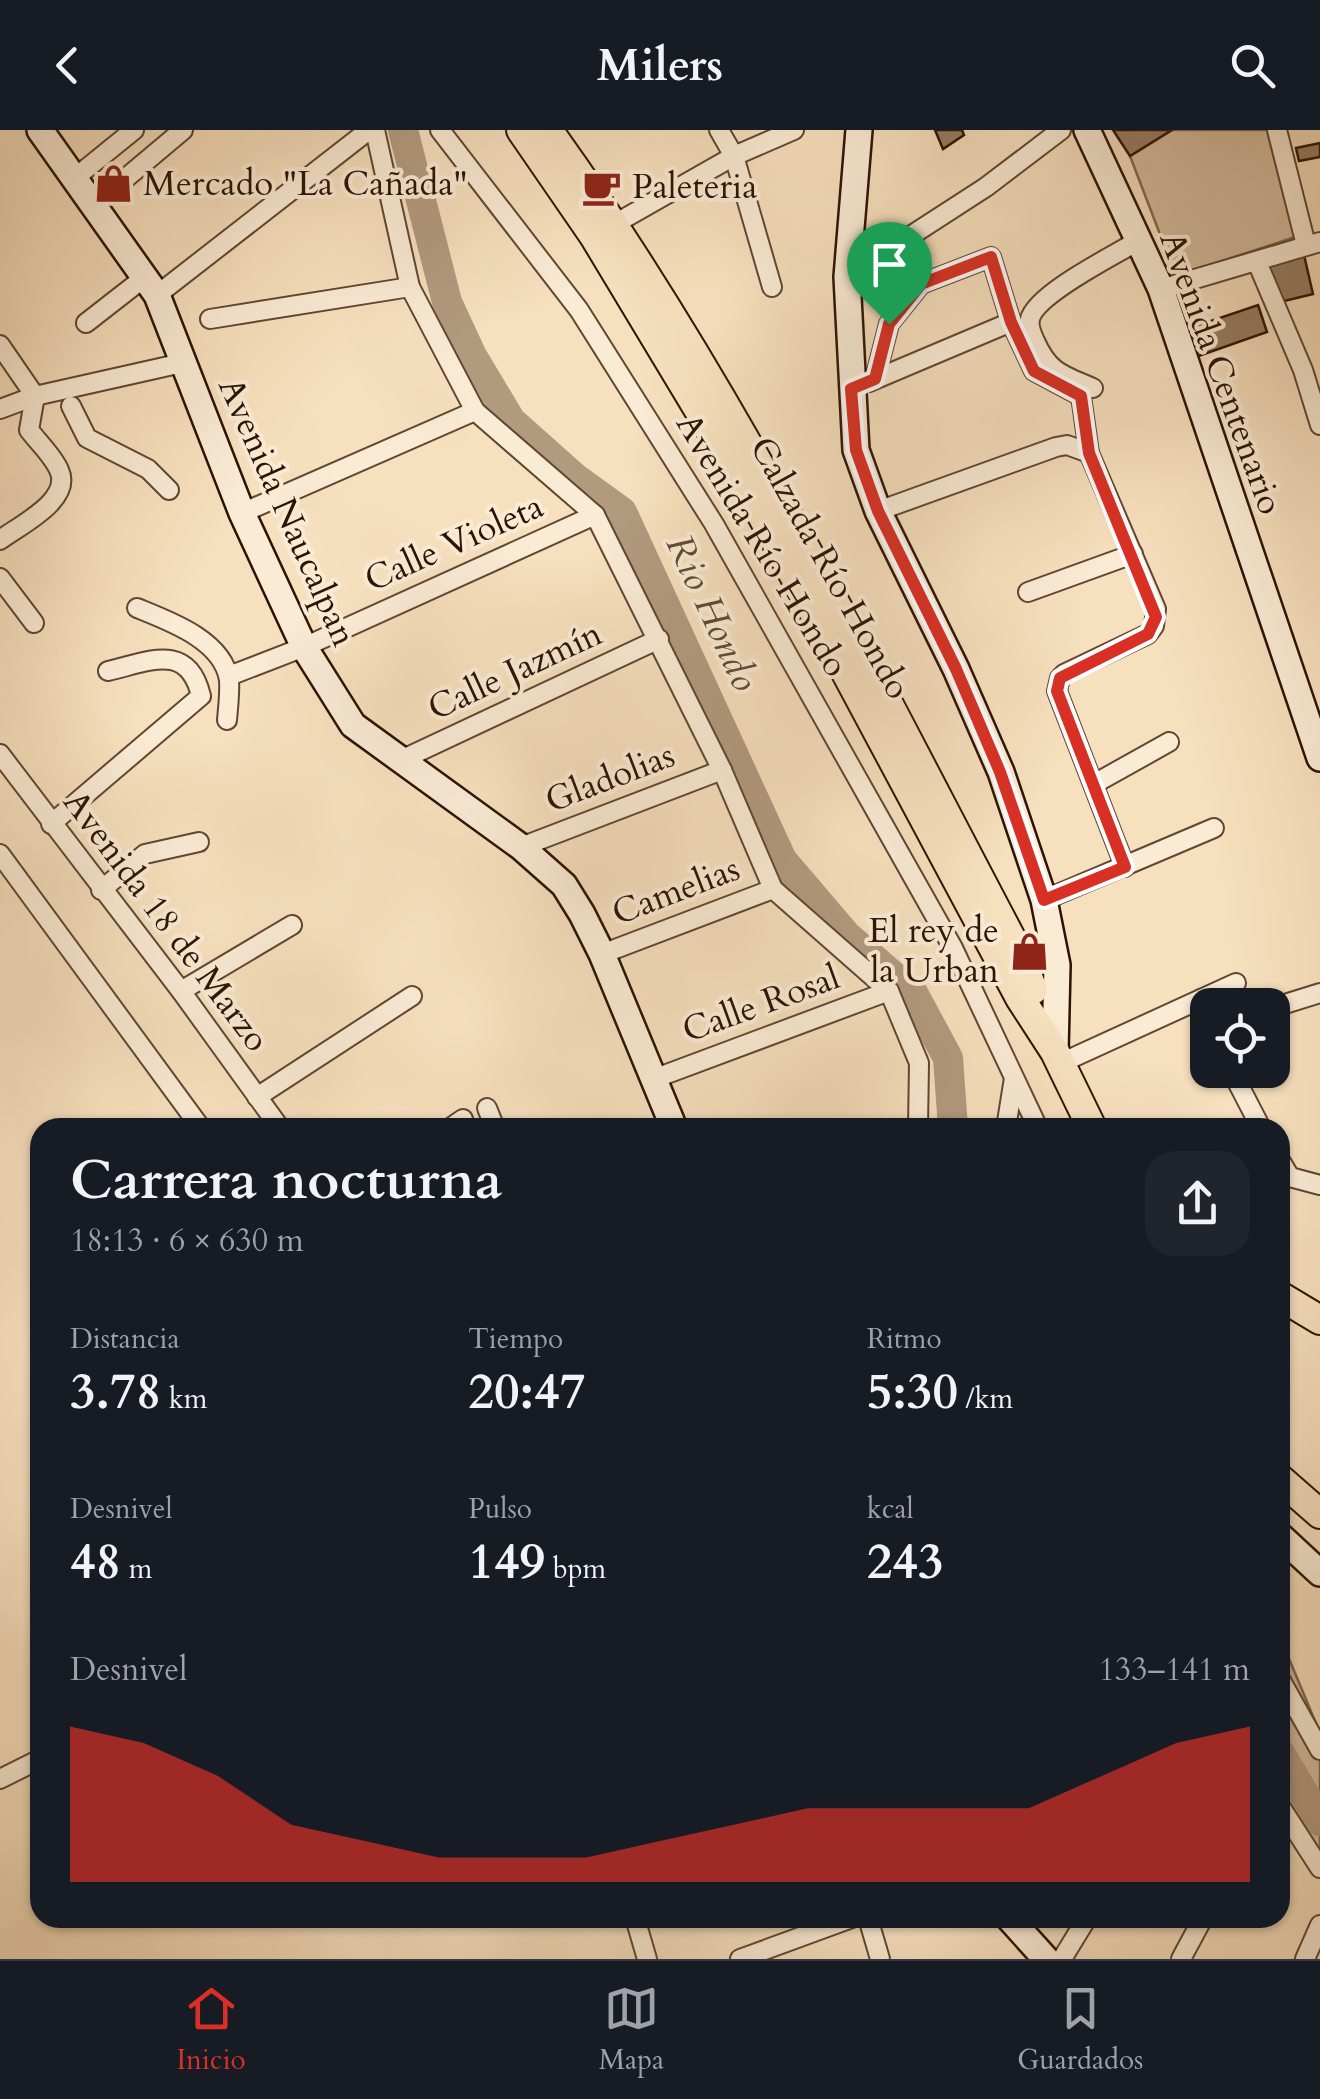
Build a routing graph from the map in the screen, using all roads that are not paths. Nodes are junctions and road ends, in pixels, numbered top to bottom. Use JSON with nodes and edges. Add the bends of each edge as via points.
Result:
{"nodes":[{"id":1,"x":40,"y":130,"type":"edge"},
{"id":2,"x":134,"y":130,"type":"edge"},
{"id":3,"x":183,"y":130,"type":"edge"},
{"id":4,"x":372,"y":130,"type":"edge"},
{"id":5,"x":440,"y":130,"type":"edge"},
{"id":6,"x":521,"y":130,"type":"edge"},
{"id":7,"x":548,"y":130,"type":"edge"},
{"id":8,"x":719,"y":130,"type":"edge"},
{"id":9,"x":794,"y":130,"type":"edge"},
{"id":10,"x":858,"y":130,"type":"edge"},
{"id":11,"x":1062,"y":130,"type":"edge"},
{"id":12,"x":1087,"y":130,"type":"edge"},
{"id":13,"x":1277,"y":130,"type":"edge"},
{"id":14,"x":734,"y":156,"type":"junction"},
{"id":15,"x":76,"y":177,"type":"junction"},
{"id":16,"x":95,"y":204,"type":"junction"},
{"id":17,"x":604,"y":230,"type":"junction"},
{"id":18,"x":1136,"y":242,"type":"junction"},
{"id":19,"x":1313,"y":243,"type":"edge"},
{"id":20,"x":1257,"y":262,"type":"junction"},
{"id":21,"x":847,"y":277,"type":"junction"},
{"id":22,"x":151,"y":286,"type":"junction"},
{"id":23,"x":410,"y":287,"type":"junction"},
{"id":24,"x":772,"y":287,"type":"dead end"},
{"id":25,"x":1161,"y":289,"type":"junction"},
{"id":26,"x":210,"y":318,"type":"dead end"},
{"id":27,"x":86,"y":322,"type":"dead end"},
{"id":28,"x":1011,"y":322,"type":"junction"},
{"id":29,"x":0,"y":344,"type":"edge"},
{"id":30,"x":182,"y":363,"type":"junction"},
{"id":31,"x":875,"y":379,"type":"junction"},
{"id":32,"x":1093,"y":388,"type":"dead end"},
{"id":33,"x":851,"y":389,"type":"junction"},
{"id":34,"x":35,"y":396,"type":"junction"},
{"id":35,"x":71,"y":406,"type":"dead end"},
{"id":36,"x":0,"y":410,"type":"edge"},
{"id":37,"x":476,"y":411,"type":"junction"},
{"id":38,"x":1320,"y":424,"type":"edge"},
{"id":39,"x":1089,"y":453,"type":"junction"},
{"id":40,"x":169,"y":490,"type":"dead end"},
{"id":41,"x":878,"y":511,"type":"junction"},
{"id":42,"x":242,"y":513,"type":"junction"},
{"id":43,"x":595,"y":515,"type":"junction"},
{"id":44,"x":0,"y":540,"type":"edge"},
{"id":45,"x":1133,"y":554,"type":"junction"},
{"id":46,"x":0,"y":578,"type":"edge"},
{"id":47,"x":1028,"y":592,"type":"dead end"},
{"id":48,"x":137,"y":608,"type":"dead end"},
{"id":49,"x":34,"y":623,"type":"dead end"},
{"id":50,"x":659,"y":639,"type":"junction"},
{"id":51,"x":304,"y":647,"type":"junction"},
{"id":52,"x":108,"y":671,"type":"dead end"},
{"id":53,"x":229,"y":676,"type":"junction"},
{"id":54,"x":228,"y":720,"type":"dead end"},
{"id":55,"x":1169,"y":742,"type":"dead end"},
{"id":56,"x":0,"y":754,"type":"edge"},
{"id":57,"x":1320,"y":758,"type":"edge"},
{"id":58,"x":399,"y":761,"type":"junction"},
{"id":59,"x":722,"y":770,"type":"junction"},
{"id":60,"x":1094,"y":784,"type":"junction"},
{"id":61,"x":51,"y":824,"type":"junction"},
{"id":62,"x":1214,"y":828,"type":"dead end"},
{"id":63,"x":199,"y":842,"type":"dead end"},
{"id":64,"x":521,"y":847,"type":"junction"},
{"id":65,"x":0,"y":854,"type":"edge"},
{"id":66,"x":1125,"y":867,"type":"junction"},
{"id":67,"x":773,"y":889,"type":"junction"},
{"id":68,"x":102,"y":890,"type":"junction"},
{"id":69,"x":1044,"y":900,"type":"junction"},
{"id":70,"x":292,"y":925,"type":"dead end"},
{"id":71,"x":602,"y":954,"type":"junction"},
{"id":72,"x":1236,"y":983,"type":"dead end"},
{"id":73,"x":1230,"y":988,"type":"edge"},
{"id":74,"x":181,"y":991,"type":"junction"},
{"id":75,"x":889,"y":991,"type":"junction"},
{"id":76,"x":1320,"y":993,"type":"edge"},
{"id":77,"x":412,"y":996,"type":"dead end"},
{"id":78,"x":1290,"y":1002,"type":"edge"},
{"id":79,"x":1190,"y":1013,"type":"edge"},
{"id":80,"x":1058,"y":1058,"type":"junction"},
{"id":81,"x":656,"y":1078,"type":"junction"},
{"id":82,"x":1014,"y":1078,"type":"junction"},
{"id":83,"x":1240,"y":1088,"type":"edge"},
{"id":84,"x":258,"y":1097,"type":"junction"},
{"id":85,"x":488,"y":1108,"type":"dead end"},
{"id":86,"x":194,"y":1118,"type":"edge"},
{"id":87,"x":273,"y":1118,"type":"edge"},
{"id":88,"x":492,"y":1118,"type":"edge"},
{"id":89,"x":670,"y":1118,"type":"edge"},
{"id":90,"x":917,"y":1118,"type":"edge"},
{"id":91,"x":1008,"y":1118,"type":"edge"},
{"id":92,"x":1033,"y":1118,"type":"edge"},
{"id":93,"x":1088,"y":1118,"type":"edge"},
{"id":94,"x":1256,"y":1118,"type":"edge"},
{"id":95,"x":1290,"y":1177,"type":"edge"},
{"id":96,"x":1320,"y":1185,"type":"edge"},
{"id":97,"x":1304,"y":1308,"type":"edge"},
{"id":98,"x":1320,"y":1328,"type":"edge"},
{"id":99,"x":1290,"y":1488,"type":"edge"},
{"id":100,"x":1320,"y":1514,"type":"edge"},
{"id":101,"x":1290,"y":1547,"type":"edge"},
{"id":102,"x":1320,"y":1574,"type":"edge"},
{"id":103,"x":1290,"y":1697,"type":"edge"},
{"id":104,"x":1320,"y":1750,"type":"edge"},
{"id":105,"x":30,"y":1764,"type":"edge"},
{"id":106,"x":0,"y":1778,"type":"edge"},
{"id":107,"x":1290,"y":1822,"type":"edge"},
{"id":108,"x":1320,"y":1868,"type":"edge"},
{"id":109,"x":1320,"y":1925,"type":"edge"},
{"id":110,"x":638,"y":1928,"type":"edge"},
{"id":111,"x":825,"y":1928,"type":"edge"},
{"id":112,"x":871,"y":1928,"type":"edge"},
{"id":113,"x":1018,"y":1928,"type":"edge"},
{"id":114,"x":1081,"y":1928,"type":"edge"},
{"id":115,"x":1198,"y":1928,"type":"edge"},
{"id":116,"x":647,"y":1959,"type":"edge"},
{"id":117,"x":740,"y":1959,"type":"edge"},
{"id":118,"x":880,"y":1959,"type":"edge"},
{"id":119,"x":1046,"y":1959,"type":"edge"},
{"id":120,"x":1062,"y":1959,"type":"edge"},
{"id":121,"x":1181,"y":1959,"type":"edge"},
{"id":122,"x":1305,"y":1959,"type":"edge"}],
"edges":[{"from":1,"to":15,"type":"main road","name":"Avenida Naucalpan"},
{"from":2,"to":15,"type":"street"},
{"from":3,"to":16,"type":"street"},
{"from":4,"to":22,"type":"street"},
{"from":4,"to":23,"type":"street"},
{"from":5,"to":82,"type":"street","name":"Avenida Río Hondo","via":[[578,310],[714,524],[953,948]]},
{"from":6,"to":17,"type":"main road","name":"Calzada Río Hondo"},
{"from":7,"to":17,"type":"main road","name":"Calzada Río Hondo"},
{"from":8,"to":14,"type":"street"},
{"from":9,"to":14,"type":"street"},
{"from":10,"to":21,"type":"main road"},
{"from":11,"to":21,"type":"street"},
{"from":12,"to":18,"type":"main road","name":"Avenida Centenario"},
{"from":13,"to":19,"type":"street"},
{"from":14,"to":17,"type":"street"},
{"from":14,"to":24,"type":"street"},
{"from":15,"to":16,"type":"main road","name":"Avenida Naucalpan"},
{"from":16,"to":22,"type":"main road","name":"Avenida Naucalpan"},
{"from":17,"to":80,"type":"main road","name":"Calzada Río Hondo"},
{"from":18,"to":25,"type":"main road","name":"Avenida Centenario"},
{"from":18,"to":32,"type":"street","via":[[1048,296],[1030,317],[1043,360]]},
{"from":19,"to":20,"type":"street"},
{"from":20,"to":25,"type":"street"},
{"from":20,"to":38,"type":"street"},
{"from":21,"to":33,"type":"main road"},
{"from":22,"to":27,"type":"street"},
{"from":22,"to":30,"type":"main road","name":"Avenida Naucalpan"},
{"from":23,"to":26,"type":"street"},
{"from":23,"to":37,"type":"street"},
{"from":25,"to":57,"type":"main road","name":"Avenida Centenario"},
{"from":28,"to":31,"type":"street"},
{"from":28,"to":31,"type":"street","via":[[991,257],[921,284],[889,324]]},
{"from":28,"to":39,"type":"street","via":[[1034,371],[1081,396]]},
{"from":29,"to":34,"type":"street"},
{"from":30,"to":34,"type":"street"},
{"from":30,"to":42,"type":"main road","name":"Avenida Naucalpan"},
{"from":31,"to":33,"type":"street"},
{"from":33,"to":41,"type":"main road","via":[[856,450]]},
{"from":34,"to":36,"type":"street"},
{"from":34,"to":44,"type":"street","via":[[28,430],[63,483],[55,498]]},
{"from":35,"to":40,"type":"street","via":[[87,438],[148,468]]},
{"from":37,"to":42,"type":"street"},
{"from":37,"to":43,"type":"street"},
{"from":39,"to":41,"type":"street","via":[[1056,447]]},
{"from":39,"to":45,"type":"street"},
{"from":41,"to":69,"type":"main road","via":[[993,755]]},
{"from":42,"to":51,"type":"main road","name":"Avenida Naucalpan"},
{"from":43,"to":50,"type":"street"},
{"from":43,"to":51,"type":"street","name":"Calle Violeta"},
{"from":45,"to":47,"type":"street"},
{"from":45,"to":60,"type":"street","via":[[1156,609],[1154,626],[1064,674],[1058,684]]},
{"from":46,"to":49,"type":"street"},
{"from":48,"to":53,"type":"street","via":[[208,644]]},
{"from":50,"to":58,"type":"street","name":"Calle Jazmín"},
{"from":50,"to":59,"type":"street"},
{"from":51,"to":53,"type":"street","name":"Calle Violeta"},
{"from":51,"to":58,"type":"main road","name":"Avenida Naucalpan","via":[[353,725]]},
{"from":52,"to":61,"type":"street","via":[[165,658],[196,675],[202,696]]},
{"from":53,"to":54,"type":"street"},
{"from":55,"to":60,"type":"street"},
{"from":56,"to":61,"type":"street","name":"Avenida 18 de Marzo"},
{"from":58,"to":64,"type":"main road","name":"Avenida Naucalpan"},
{"from":59,"to":64,"type":"street","name":"Gladolias"},
{"from":59,"to":67,"type":"street"},
{"from":60,"to":66,"type":"street"},
{"from":61,"to":68,"type":"street","name":"Avenida 18 de Marzo"},
{"from":62,"to":66,"type":"street"},
{"from":63,"to":68,"type":"street","via":[[145,854]]},
{"from":64,"to":71,"type":"main road","name":"Avenida Naucalpan","via":[[564,886]]},
{"from":65,"to":86,"type":"street"},
{"from":66,"to":69,"type":"street"},
{"from":67,"to":71,"type":"street","name":"Camelias"},
{"from":67,"to":75,"type":"street"},
{"from":68,"to":74,"type":"street","name":"Avenida 18 de Marzo"},
{"from":69,"to":80,"type":"main road","via":[[1056,965]]},
{"from":70,"to":74,"type":"street"},
{"from":71,"to":81,"type":"main road","name":"Avenida Naucalpan"},
{"from":72,"to":73,"type":"street"},
{"from":74,"to":84,"type":"street","name":"Avenida 18 de Marzo"},
{"from":75,"to":81,"type":"street","name":"Calle Rosal"},
{"from":75,"to":90,"type":"street","via":[[919,1063]]},
{"from":76,"to":78,"type":"street"},
{"from":77,"to":84,"type":"street"},
{"from":79,"to":80,"type":"street"},
{"from":80,"to":93,"type":"main road","name":"Calzada Río Hondo"},
{"from":81,"to":89,"type":"main road","name":"Avenida Naucalpan"},
{"from":82,"to":91,"type":"street"},
{"from":82,"to":92,"type":"street","name":"Avenida Río Hondo"},
{"from":83,"to":94,"type":"street"},
{"from":84,"to":87,"type":"street","name":"Avenida 18 de Marzo"},
{"from":85,"to":88,"type":"street"},
{"from":95,"to":96,"type":"street"},
{"from":97,"to":98,"type":"main road"},
{"from":99,"to":100,"type":"main road"},
{"from":101,"to":102,"type":"main road"},
{"from":103,"to":104,"type":"street"},
{"from":105,"to":106,"type":"street"},
{"from":107,"to":108,"type":"street"},
{"from":109,"to":122,"type":"street"},
{"from":110,"to":116,"type":"street"},
{"from":111,"to":117,"type":"street"},
{"from":112,"to":118,"type":"street"},
{"from":113,"to":119,"type":"main road"},
{"from":114,"to":120,"type":"street"},
{"from":115,"to":121,"type":"street"}]}
